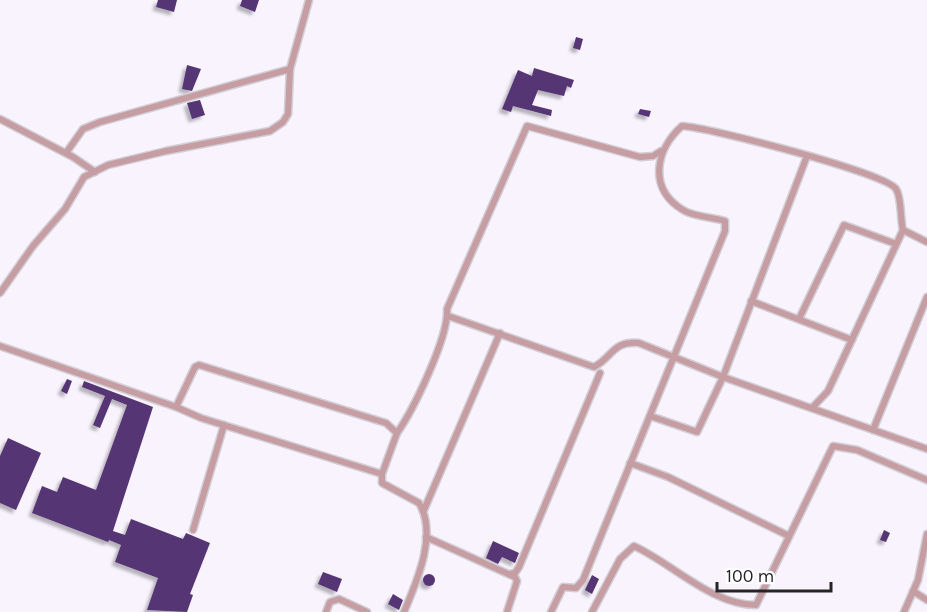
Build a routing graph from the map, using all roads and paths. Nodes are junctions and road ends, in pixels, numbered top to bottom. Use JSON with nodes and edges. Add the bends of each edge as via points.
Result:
{"nodes":[{"id":1,"x":309,"y":0,"type":"edge"},
{"id":2,"x":290,"y":69,"type":"junction"},
{"id":3,"x":0,"y":119,"type":"edge"},
{"id":4,"x":661,"y":151,"type":"junction"},
{"id":5,"x":66,"y":153,"type":"junction"},
{"id":6,"x":807,"y":156,"type":"junction"},
{"id":7,"x":95,"y":172,"type":"junction"},
{"id":8,"x":903,"y":230,"type":"junction"},
{"id":9,"x":927,"y":242,"type":"edge"},
{"id":10,"x":896,"y":243,"type":"junction"},
{"id":11,"x":0,"y":292,"type":"edge"},
{"id":12,"x":927,"y":297,"type":"edge"},
{"id":13,"x":751,"y":301,"type":"junction"},
{"id":14,"x":448,"y":316,"type":"junction"},
{"id":15,"x":799,"y":320,"type":"junction"},
{"id":16,"x":500,"y":333,"type":"junction"},
{"id":17,"x":852,"y":340,"type":"junction"},
{"id":18,"x":0,"y":346,"type":"edge"},
{"id":19,"x":676,"y":356,"type":"junction"},
{"id":20,"x":600,"y":373,"type":"dead end"},
{"id":21,"x":723,"y":377,"type":"junction"},
{"id":22,"x":176,"y":407,"type":"junction"},
{"id":23,"x":812,"y":408,"type":"junction"},
{"id":24,"x":650,"y":416,"type":"junction"},
{"id":25,"x":224,"y":425,"type":"junction"},
{"id":26,"x":873,"y":430,"type":"junction"},
{"id":27,"x":397,"y":433,"type":"junction"},
{"id":28,"x":927,"y":449,"type":"edge"},
{"id":29,"x":630,"y":463,"type":"junction"},
{"id":30,"x":382,"y":474,"type":"junction"},
{"id":31,"x":927,"y":480,"type":"edge"},
{"id":32,"x":424,"y":510,"type":"junction"},
{"id":33,"x":193,"y":530,"type":"dead end"},
{"id":34,"x":927,"y":534,"type":"edge"},
{"id":35,"x":789,"y":536,"type":"junction"},
{"id":36,"x":426,"y":537,"type":"junction"},
{"id":37,"x":510,"y":574,"type":"junction"},
{"id":38,"x":913,"y":591,"type":"junction"},
{"id":39,"x":927,"y":600,"type":"edge"},
{"id":40,"x":326,"y":612,"type":"edge"},
{"id":41,"x":367,"y":612,"type":"edge"},
{"id":42,"x":404,"y":612,"type":"edge"},
{"id":43,"x":507,"y":612,"type":"edge"},
{"id":44,"x":551,"y":612,"type":"edge"},
{"id":45,"x":592,"y":612,"type":"edge"},
{"id":46,"x":904,"y":612,"type":"edge"}],
"edges":[{"from":1,"to":2,"type":"street"},
{"from":2,"to":5,"type":"street","via":[[100,122],[83,129]]},
{"from":2,"to":7,"type":"street","via":[[288,114],[270,131],[166,151],[108,165]]},
{"from":3,"to":5,"type":"street"},
{"from":4,"to":6,"type":"street","via":[[682,126]]},
{"from":4,"to":14,"type":"street","via":[[640,157],[526,126],[447,309]]},
{"from":4,"to":19,"type":"street","via":[[661,185],[671,200],[684,211],[724,221],[727,226]]},
{"from":5,"to":7,"type":"street"},
{"from":6,"to":8,"type":"street","via":[[886,181],[898,193]]},
{"from":6,"to":13,"type":"street"},
{"from":7,"to":11,"type":"street","via":[[84,177],[65,210]]},
{"from":8,"to":9,"type":"street"},
{"from":8,"to":10,"type":"street"},
{"from":10,"to":15,"type":"street","via":[[844,225]]},
{"from":10,"to":17,"type":"street"},
{"from":12,"to":26,"type":"street"},
{"from":13,"to":15,"type":"street"},
{"from":13,"to":21,"type":"street"},
{"from":14,"to":16,"type":"street"},
{"from":14,"to":27,"type":"street","via":[[413,407]]},
{"from":15,"to":17,"type":"street"},
{"from":16,"to":19,"type":"street","via":[[594,368],[626,342]]},
{"from":16,"to":32,"type":"street"},
{"from":17,"to":23,"type":"street","via":[[828,391]]},
{"from":18,"to":22,"type":"street"},
{"from":19,"to":21,"type":"street"},
{"from":19,"to":24,"type":"street"},
{"from":20,"to":37,"type":"street","via":[[519,567]]},
{"from":21,"to":23,"type":"street"},
{"from":21,"to":24,"type":"street","via":[[697,432]]},
{"from":22,"to":25,"type":"street"},
{"from":22,"to":27,"type":"street","via":[[199,365],[386,423]]},
{"from":23,"to":26,"type":"street"},
{"from":24,"to":29,"type":"street"},
{"from":25,"to":30,"type":"street"},
{"from":25,"to":33,"type":"street"},
{"from":26,"to":28,"type":"street"},
{"from":27,"to":30,"type":"street"},
{"from":29,"to":35,"type":"street","via":[[668,477]]},
{"from":29,"to":44,"type":"street","via":[[584,580],[576,588],[563,586]]},
{"from":30,"to":32,"type":"street","via":[[382,483],[419,502]]},
{"from":31,"to":35,"type":"street","via":[[857,450],[833,446]]},
{"from":32,"to":36,"type":"street"},
{"from":34,"to":38,"type":"street"},
{"from":35,"to":45,"type":"street","via":[[756,605],[740,605],[710,591],[634,546],[620,559]]},
{"from":36,"to":37,"type":"street"},
{"from":36,"to":42,"type":"street","via":[[421,565]]},
{"from":37,"to":43,"type":"street","via":[[517,581]]},
{"from":38,"to":39,"type":"street"},
{"from":38,"to":46,"type":"street"},
{"from":40,"to":41,"type":"street","via":[[330,602],[339,600]]}]}
